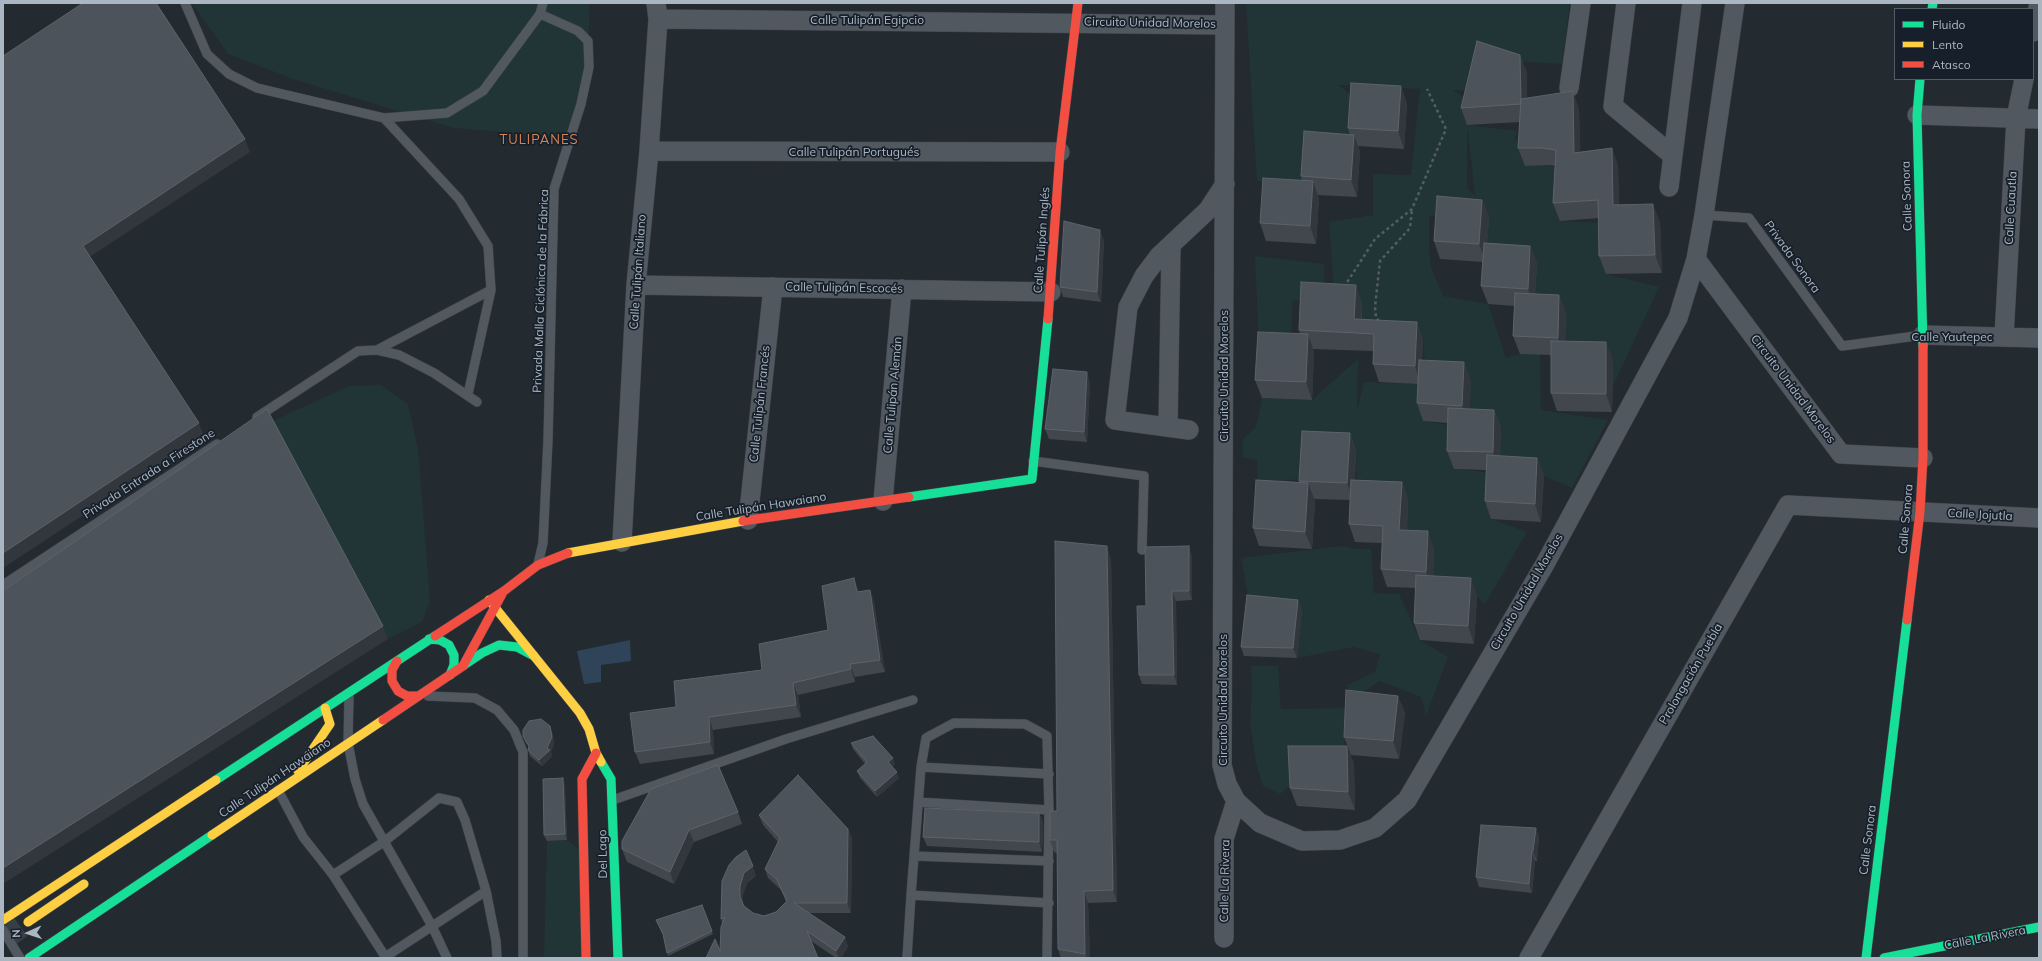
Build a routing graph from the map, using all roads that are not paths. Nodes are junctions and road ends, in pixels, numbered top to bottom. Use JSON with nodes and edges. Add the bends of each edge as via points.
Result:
{"nodes":[{"id":1,"x":185,"y":3,"type":"edge"},
{"id":2,"x":543,"y":3,"type":"edge"},
{"id":3,"x":1078,"y":3,"type":"edge"},
{"id":4,"x":1225,"y":3,"type":"edge"},
{"id":5,"x":1581,"y":3,"type":"edge"},
{"id":6,"x":1626,"y":3,"type":"edge"},
{"id":7,"x":1692,"y":3,"type":"edge"},
{"id":8,"x":1735,"y":3,"type":"edge"},
{"id":9,"x":2039,"y":3,"type":"edge"},
{"id":10,"x":657,"y":11,"type":"edge"},
{"id":11,"x":540,"y":14,"type":"junction"},
{"id":12,"x":1076,"y":22,"type":"junction"},
{"id":13,"x":1223,"y":25,"type":"junction"},
{"id":14,"x":2034,"y":27,"type":"edge"},
{"id":15,"x":1920,"y":80,"type":"edge"},
{"id":16,"x":2024,"y":80,"type":"edge"},
{"id":17,"x":1569,"y":88,"type":"dead end"},
{"id":18,"x":1917,"y":115,"type":"junction"},
{"id":19,"x":384,"y":118,"type":"junction"},
{"id":20,"x":2016,"y":118,"type":"junction"},
{"id":21,"x":2039,"y":119,"type":"edge"},
{"id":22,"x":649,"y":151,"type":"junction"},
{"id":23,"x":1060,"y":152,"type":"junction"},
{"id":24,"x":1672,"y":155,"type":"junction"},
{"id":25,"x":1225,"y":184,"type":"junction"},
{"id":26,"x":1669,"y":187,"type":"dead end"},
{"id":27,"x":1704,"y":216,"type":"junction"},
{"id":28,"x":1171,"y":246,"type":"junction"},
{"id":29,"x":1696,"y":259,"type":"junction"},
{"id":30,"x":636,"y":285,"type":"junction"},
{"id":31,"x":773,"y":287,"type":"junction"},
{"id":32,"x":902,"y":289,"type":"junction"},
{"id":33,"x":491,"y":290,"type":"junction"},
{"id":34,"x":1051,"y":292,"type":"junction"},
{"id":35,"x":1923,"y":335,"type":"junction"},
{"id":36,"x":2004,"y":337,"type":"junction"},
{"id":37,"x":2039,"y":338,"type":"edge"},
{"id":38,"x":1842,"y":346,"type":"joint"},
{"id":39,"x":378,"y":350,"type":"junction"},
{"id":40,"x":468,"y":394,"type":"junction"},
{"id":41,"x":477,"y":402,"type":"dead end"},
{"id":42,"x":246,"y":425,"type":"edge"},
{"id":43,"x":1168,"y":427,"type":"junction"},
{"id":44,"x":1189,"y":430,"type":"dead end"},
{"id":45,"x":226,"y":438,"type":"edge"},
{"id":46,"x":1923,"y":458,"type":"junction"},
{"id":47,"x":1033,"y":461,"type":"junction"},
{"id":48,"x":1032,"y":479,"type":"joint"},
{"id":49,"x":884,"y":501,"type":"junction"},
{"id":50,"x":1920,"y":512,"type":"junction"},
{"id":51,"x":2039,"y":518,"type":"edge"},
{"id":52,"x":748,"y":520,"type":"junction"},
{"id":53,"x":622,"y":542,"type":"junction"},
{"id":54,"x":1142,"y":550,"type":"dead end"},
{"id":55,"x":538,"y":565,"type":"junction"},
{"id":56,"x":3,"y":585,"type":"edge"},
{"id":57,"x":492,"y":604,"type":"junction"},
{"id":58,"x":429,"y":639,"type":"junction"},
{"id":59,"x":534,"y":657,"type":"junction"},
{"id":60,"x":397,"y":661,"type":"junction"},
{"id":61,"x":463,"y":666,"type":"junction"},
{"id":62,"x":450,"y":675,"type":"junction"},
{"id":63,"x":349,"y":692,"type":"junction"},
{"id":64,"x":418,"y":696,"type":"junction"},
{"id":65,"x":913,"y":700,"type":"dead end"},
{"id":66,"x":325,"y":708,"type":"junction"},
{"id":67,"x":348,"y":743,"type":"junction"},
{"id":68,"x":256,"y":753,"type":"junction"},
{"id":69,"x":596,"y":753,"type":"junction"},
{"id":70,"x":921,"y":767,"type":"junction"},
{"id":71,"x":1049,"y":774,"type":"junction"},
{"id":72,"x":290,"y":782,"type":"junction"},
{"id":73,"x":226,"y":785,"type":"dead end"},
{"id":74,"x":278,"y":790,"type":"junction"},
{"id":75,"x":614,"y":800,"type":"junction"},
{"id":76,"x":918,"y":802,"type":"junction"},
{"id":77,"x":1236,"y":802,"type":"junction"},
{"id":78,"x":1049,"y":810,"type":"junction"},
{"id":79,"x":385,"y":842,"type":"junction"},
{"id":80,"x":914,"y":856,"type":"junction"},
{"id":81,"x":1049,"y":860,"type":"junction"},
{"id":82,"x":333,"y":875,"type":"junction"},
{"id":83,"x":92,"y":878,"type":"dead end"},
{"id":84,"x":486,"y":891,"type":"junction"},
{"id":85,"x":911,"y":895,"type":"junction"},
{"id":86,"x":1049,"y":903,"type":"junction"},
{"id":87,"x":3,"y":920,"type":"edge"},
{"id":88,"x":28,"y":922,"type":"tunnel mouth"},
{"id":89,"x":432,"y":926,"type":"junction"},
{"id":90,"x":2039,"y":927,"type":"edge"},
{"id":91,"x":3,"y":930,"type":"edge"},
{"id":92,"x":1224,"y":938,"type":"dead end"},
{"id":93,"x":20,"y":958,"type":"edge"},
{"id":94,"x":29,"y":958,"type":"edge"},
{"id":95,"x":386,"y":958,"type":"edge"},
{"id":96,"x":447,"y":958,"type":"edge"},
{"id":97,"x":497,"y":958,"type":"edge"},
{"id":98,"x":523,"y":958,"type":"edge"},
{"id":99,"x":586,"y":958,"type":"edge"},
{"id":100,"x":618,"y":958,"type":"edge"},
{"id":101,"x":907,"y":958,"type":"edge"},
{"id":102,"x":1047,"y":958,"type":"edge"},
{"id":103,"x":1529,"y":958,"type":"edge"},
{"id":104,"x":1866,"y":958,"type":"edge"},
{"id":105,"x":1884,"y":958,"type":"edge"}],
"edges":[{"from":1,"to":19,"type":"lane","via":[[207,54],[229,74],[257,88]]},
{"from":2,"to":11,"type":"lane"},
{"from":3,"to":12,"type":"street","name":"Calle Tulipán Inglés"},
{"from":4,"to":13,"type":"street","name":"Circuito Unidad Morelos"},
{"from":5,"to":17,"type":"street"},
{"from":6,"to":24,"type":"street","via":[[1613,106]]},
{"from":7,"to":24,"type":"street"},
{"from":8,"to":27,"type":"street","name":"Circuito Unidad Morelos"},
{"from":9,"to":14,"type":"street"},
{"from":10,"to":12,"type":"street","name":"Calle Tulipán Egipcio"},
{"from":10,"to":22,"type":"street","name":"Calle Tulipán Italiano"},
{"from":11,"to":19,"type":"lane","via":[[483,91],[447,113]]},
{"from":11,"to":55,"type":"lane","name":"Privada Malla Ciclónica de la Fábrica","via":[[578,31],[588,41],[589,67],[581,104],[554,189],[548,440],[543,543]]},
{"from":12,"to":13,"type":"street","name":"Circuito Unidad Morelos"},
{"from":12,"to":23,"type":"street","name":"Calle Tulipán Inglés"},
{"from":13,"to":25,"type":"street","name":"Circuito Unidad Morelos"},
{"from":15,"to":18,"type":"street","name":"Calle Sonora"},
{"from":16,"to":20,"type":"street","name":"Calle Cuautla"},
{"from":18,"to":20,"type":"street"},
{"from":18,"to":35,"type":"street","name":"Calle Sonora"},
{"from":19,"to":33,"type":"lane","via":[[459,199],[488,246]]},
{"from":20,"to":21,"type":"street"},
{"from":20,"to":36,"type":"street","name":"Calle Cuautla"},
{"from":22,"to":23,"type":"street","name":"Calle Tulipán Portugués"},
{"from":22,"to":30,"type":"street","name":"Calle Tulipán Italiano"},
{"from":23,"to":34,"type":"street","name":"Calle Tulipán Inglés"},
{"from":24,"to":26,"type":"street"},
{"from":25,"to":28,"type":"street","via":[[1208,210]]},
{"from":25,"to":77,"type":"street","name":"Circuito Unidad Morelos","via":[[1222,765],[1227,784]]},
{"from":27,"to":29,"type":"street","name":"Circuito Unidad Morelos"},
{"from":27,"to":38,"type":"lane","name":"Privada Sonora","via":[[1749,218]]},
{"from":28,"to":43,"type":"street"},
{"from":28,"to":43,"type":"street","via":[[1159,256],[1144,276],[1128,307],[1115,420]]},
{"from":29,"to":46,"type":"street","name":"Circuito Unidad Morelos","via":[[1841,454]]},
{"from":29,"to":77,"type":"street","name":"Circuito Unidad Morelos","via":[[1678,318],[1545,564],[1407,800],[1375,828],[1340,840],[1302,841],[1260,823]]},
{"from":30,"to":31,"type":"street","name":"Calle Tulipán Escocés"},
{"from":30,"to":53,"type":"street","name":"Calle Tulipán Italiano"},
{"from":31,"to":32,"type":"street","name":"Calle Tulipán Escocés"},
{"from":31,"to":52,"type":"street","name":"Calle Tulipán Francés"},
{"from":32,"to":34,"type":"street","name":"Calle Tulipán Escocés"},
{"from":32,"to":49,"type":"street","name":"Calle Tulipán Alemán"},
{"from":33,"to":39,"type":"lane"},
{"from":33,"to":40,"type":"lane"},
{"from":34,"to":47,"type":"street","name":"Calle Tulipán Inglés"},
{"from":35,"to":36,"type":"street","name":"Calle Yautepec"},
{"from":35,"to":38,"type":"lane","name":"Calle Yautepec"},
{"from":35,"to":46,"type":"street","name":"Calle Sonora"},
{"from":36,"to":37,"type":"street","name":"Calle Yautepec"},
{"from":39,"to":40,"type":"lane","via":[[398,355]]},
{"from":39,"to":42,"type":"lane","via":[[358,351]]},
{"from":40,"to":41,"type":"lane"},
{"from":43,"to":44,"type":"street"},
{"from":45,"to":56,"type":"lane","name":"Privada Entrada a Firestone"},
{"from":46,"to":50,"type":"street","name":"Calle Sonora"},
{"from":47,"to":48,"type":"street","name":"Calle Tulipán Inglés"},
{"from":47,"to":54,"type":"lane","via":[[1144,476]]},
{"from":48,"to":49,"type":"street","name":"Calle Tulipán Hawaiano"},
{"from":49,"to":52,"type":"street","name":"Calle Tulipán Hawaiano"},
{"from":50,"to":51,"type":"street","name":"Calle Jojutla"},
{"from":50,"to":103,"type":"street","name":"Prolongación Puebla","via":[[1788,505]]},
{"from":50,"to":104,"type":"street","name":"Calle Sonora"},
{"from":52,"to":53,"type":"street","name":"Calle Tulipán Hawaiano"},
{"from":53,"to":55,"type":"street","name":"Calle Tulipán Hawaiano","via":[[574,551]]},
{"from":55,"to":57,"type":"street","name":"Calle Tulipán Hawaiano","via":[[504,591]]},
{"from":57,"to":58,"type":"street","name":"Calle Tulipán Hawaiano"},
{"from":57,"to":59,"type":"street","name":"Del Lago"},
{"from":57,"to":61,"type":"street","name":"Calle Tulipán Hawaiano"},
{"from":58,"to":60,"type":"street","name":"Calle Tulipán Hawaiano"},
{"from":58,"to":62,"type":"street","via":[[440,640],[449,645],[454,655]]},
{"from":59,"to":61,"type":"street","name":"Del Lago","via":[[517,647],[499,645]]},
{"from":59,"to":69,"type":"street","name":"Del Lago","via":[[580,713],[589,729]]},
{"from":60,"to":63,"type":"street","name":"Calle Tulipán Hawaiano"},
{"from":60,"to":64,"type":"street","via":[[392,670],[392,681],[398,691],[408,696]]},
{"from":61,"to":62,"type":"street","name":"Calle Tulipán Hawaiano"},
{"from":62,"to":64,"type":"street","name":"Calle Tulipán Hawaiano"},
{"from":63,"to":66,"type":"street","name":"Calle Tulipán Hawaiano"},
{"from":63,"to":67,"type":"lane"},
{"from":64,"to":67,"type":"street","name":"Calle Tulipán Hawaiano"},
{"from":64,"to":98,"type":"lane","via":[[452,695],[475,698],[497,710],[514,730],[523,752]]},
{"from":65,"to":75,"type":"lane","via":[[786,739]]},
{"from":66,"to":68,"type":"street","name":"Calle Tulipán Hawaiano"},
{"from":66,"to":72,"type":"street","via":[[330,724]]},
{"from":67,"to":72,"type":"street","name":"Calle Tulipán Hawaiano"},
{"from":67,"to":79,"type":"lane","via":[[355,779],[364,804]]},
{"from":68,"to":73,"type":"street"},
{"from":68,"to":87,"type":"street","name":"Calle Tulipán Hawaiano"},
{"from":69,"to":75,"type":"street","name":"Del Lago","via":[[612,779]]},
{"from":69,"to":99,"type":"street","name":"Del Lago","via":[[582,779]]},
{"from":70,"to":71,"type":"lane"},
{"from":70,"to":71,"type":"lane","via":[[926,738],[954,723],[1025,724],[1047,736]]},
{"from":70,"to":76,"type":"lane"},
{"from":71,"to":78,"type":"lane"},
{"from":72,"to":74,"type":"street","name":"Calle Tulipán Hawaiano"},
{"from":74,"to":82,"type":"lane","via":[[303,837]]},
{"from":74,"to":94,"type":"street","name":"Calle Tulipán Hawaiano"},
{"from":75,"to":100,"type":"street","name":"Del Lago"},
{"from":76,"to":78,"type":"lane"},
{"from":76,"to":80,"type":"lane"},
{"from":77,"to":92,"type":"street","name":"Calle La Rivera","via":[[1224,839]]},
{"from":78,"to":81,"type":"lane"},
{"from":79,"to":82,"type":"lane"},
{"from":79,"to":84,"type":"lane","via":[[439,798],[457,802],[465,820]]},
{"from":79,"to":89,"type":"lane"},
{"from":80,"to":81,"type":"lane"},
{"from":80,"to":85,"type":"lane"},
{"from":81,"to":86,"type":"lane"},
{"from":82,"to":95,"type":"lane"},
{"from":83,"to":88,"type":"street"},
{"from":84,"to":89,"type":"lane"},
{"from":84,"to":97,"type":"lane"},
{"from":85,"to":86,"type":"lane"},
{"from":85,"to":101,"type":"lane"},
{"from":86,"to":102,"type":"lane"},
{"from":89,"to":95,"type":"lane"},
{"from":89,"to":96,"type":"lane"},
{"from":90,"to":105,"type":"street","name":"Calle La Rivera"},
{"from":91,"to":93,"type":"lane"}]}
